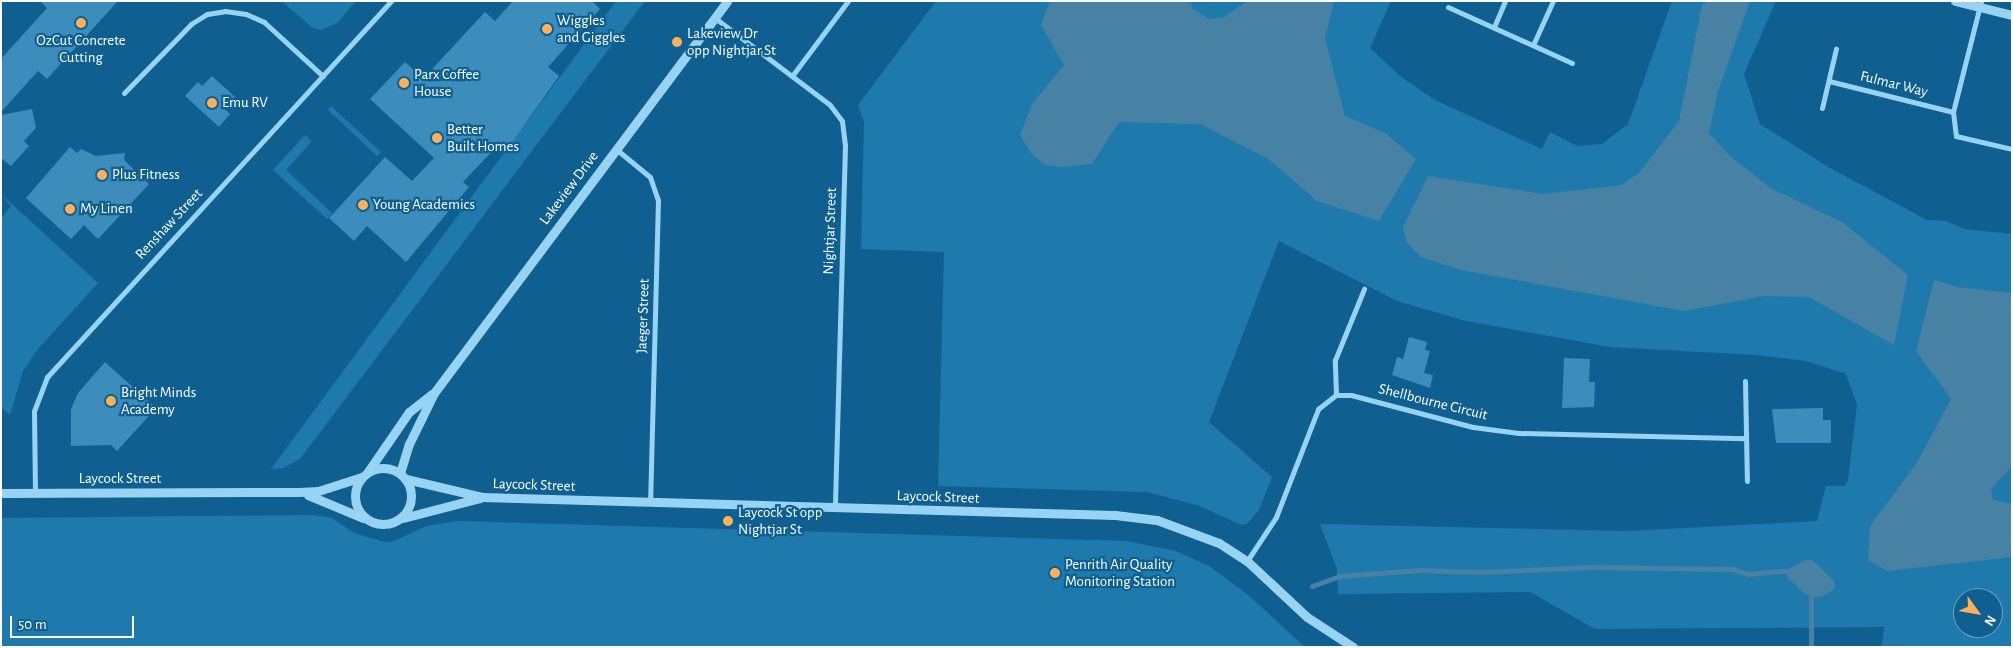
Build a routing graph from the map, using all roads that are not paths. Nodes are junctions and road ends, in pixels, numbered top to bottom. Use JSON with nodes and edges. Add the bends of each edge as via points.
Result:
{"nodes":[{"id":1,"x":391,"y":1,"type":"edge"},
{"id":2,"x":727,"y":1,"type":"edge"},
{"id":3,"x":848,"y":1,"type":"edge"},
{"id":4,"x":1505,"y":1,"type":"edge"},
{"id":5,"x":1553,"y":1,"type":"edge"},
{"id":6,"x":1955,"y":1,"type":"edge"},
{"id":7,"x":1980,"y":4,"type":"edge"},
{"id":8,"x":1448,"y":7,"type":"dead end"},
{"id":9,"x":2012,"y":15,"type":"edge"},
{"id":10,"x":715,"y":18,"type":"junction"},
{"id":11,"x":1494,"y":27,"type":"junction"},
{"id":12,"x":1533,"y":45,"type":"junction"},
{"id":13,"x":1836,"y":49,"type":"dead end"},
{"id":14,"x":1572,"y":63,"type":"dead end"},
{"id":15,"x":323,"y":76,"type":"junction"},
{"id":16,"x":792,"y":76,"type":"junction"},
{"id":17,"x":1829,"y":81,"type":"junction"},
{"id":18,"x":124,"y":94,"type":"dead end"},
{"id":19,"x":1822,"y":108,"type":"dead end"},
{"id":20,"x":1953,"y":112,"type":"junction"},
{"id":21,"x":616,"y":149,"type":"junction"},
{"id":22,"x":2012,"y":149,"type":"edge"},
{"id":23,"x":1364,"y":289,"type":"dead end"},
{"id":24,"x":1745,"y":381,"type":"dead end"},
{"id":25,"x":434,"y":392,"type":"junction"},
{"id":26,"x":1336,"y":395,"type":"junction"},
{"id":27,"x":1745,"y":438,"type":"junction"},
{"id":28,"x":365,"y":475,"type":"junction"},
{"id":29,"x":403,"y":476,"type":"junction"},
{"id":30,"x":1747,"y":481,"type":"dead end"},
{"id":31,"x":298,"y":492,"type":"junction"},
{"id":32,"x":1,"y":493,"type":"edge"},
{"id":33,"x":35,"y":493,"type":"junction"},
{"id":34,"x":482,"y":497,"type":"junction"},
{"id":35,"x":650,"y":502,"type":"junction"},
{"id":36,"x":835,"y":508,"type":"junction"},
{"id":37,"x":368,"y":520,"type":"junction"},
{"id":38,"x":396,"y":522,"type":"junction"},
{"id":39,"x":1247,"y":561,"type":"junction"},
{"id":40,"x":1353,"y":647,"type":"edge"}],
"edges":[{"from":1,"to":15,"type":"street","name":"Renshaw Street"},
{"from":2,"to":10,"type":"street","name":"Lakeview Drive"},
{"from":3,"to":16,"type":"street"},
{"from":4,"to":11,"type":"street"},
{"from":5,"to":12,"type":"street"},
{"from":6,"to":7,"type":"street"},
{"from":7,"to":9,"type":"street"},
{"from":7,"to":20,"type":"street"},
{"from":8,"to":11,"type":"street"},
{"from":10,"to":16,"type":"street","name":"Nightjar Street"},
{"from":10,"to":21,"type":"street","name":"Lakeview Drive"},
{"from":11,"to":12,"type":"street"},
{"from":12,"to":14,"type":"street"},
{"from":13,"to":17,"type":"street"},
{"from":15,"to":18,"type":"street","via":[[264,22],[225,10],[207,14],[191,24]]},
{"from":15,"to":33,"type":"street","name":"Renshaw Street","via":[[47,377],[34,411]]},
{"from":16,"to":36,"type":"street","name":"Nightjar Street","via":[[830,105],[842,121],[845,132]]},
{"from":17,"to":19,"type":"street"},
{"from":17,"to":20,"type":"street","name":"Fulmar Way"},
{"from":20,"to":22,"type":"street","via":[[1956,136]]},
{"from":21,"to":25,"type":"street","name":"Lakeview Drive"},
{"from":21,"to":35,"type":"street","name":"Jaeger Street","via":[[650,177],[658,200]]},
{"from":23,"to":26,"type":"street","via":[[1336,360]]},
{"from":24,"to":27,"type":"street"},
{"from":25,"to":28,"type":"street","name":"Lakeview Drive","via":[[409,412]]},
{"from":25,"to":29,"type":"street","name":"Lakeview Drive","via":[[409,444]]},
{"from":26,"to":27,"type":"street","name":"Shellbourne Circuit","via":[[1351,395],[1473,427],[1519,433]]},
{"from":26,"to":39,"type":"street","via":[[1318,409],[1276,517]]},
{"from":27,"to":30,"type":"street"},
{"from":28,"to":29,"type":"street","via":[[386,468]]},
{"from":28,"to":31,"type":"street","name":"Laycock Street","via":[[318,491]]},
{"from":28,"to":37,"type":"street","via":[[355,498],[359,511]]},
{"from":29,"to":34,"type":"street","name":"Laycock Street"},
{"from":29,"to":38,"type":"street","via":[[411,492],[411,502]]},
{"from":31,"to":33,"type":"street","name":"Laycock Street"},
{"from":31,"to":37,"type":"street","name":"Laycock Street","via":[[330,502]]},
{"from":32,"to":33,"type":"street","name":"Laycock Street"},
{"from":34,"to":35,"type":"street","name":"Laycock Street"},
{"from":34,"to":38,"type":"street","name":"Laycock Street","via":[[425,510]]},
{"from":35,"to":36,"type":"street","name":"Laycock Street"},
{"from":36,"to":39,"type":"street","name":"Laycock Street","via":[[1115,515],[1157,520],[1190,529]]},
{"from":37,"to":38,"type":"street","via":[[382,525]]},
{"from":39,"to":40,"type":"street","name":"Laycock Street","via":[[1307,617]]}]}
